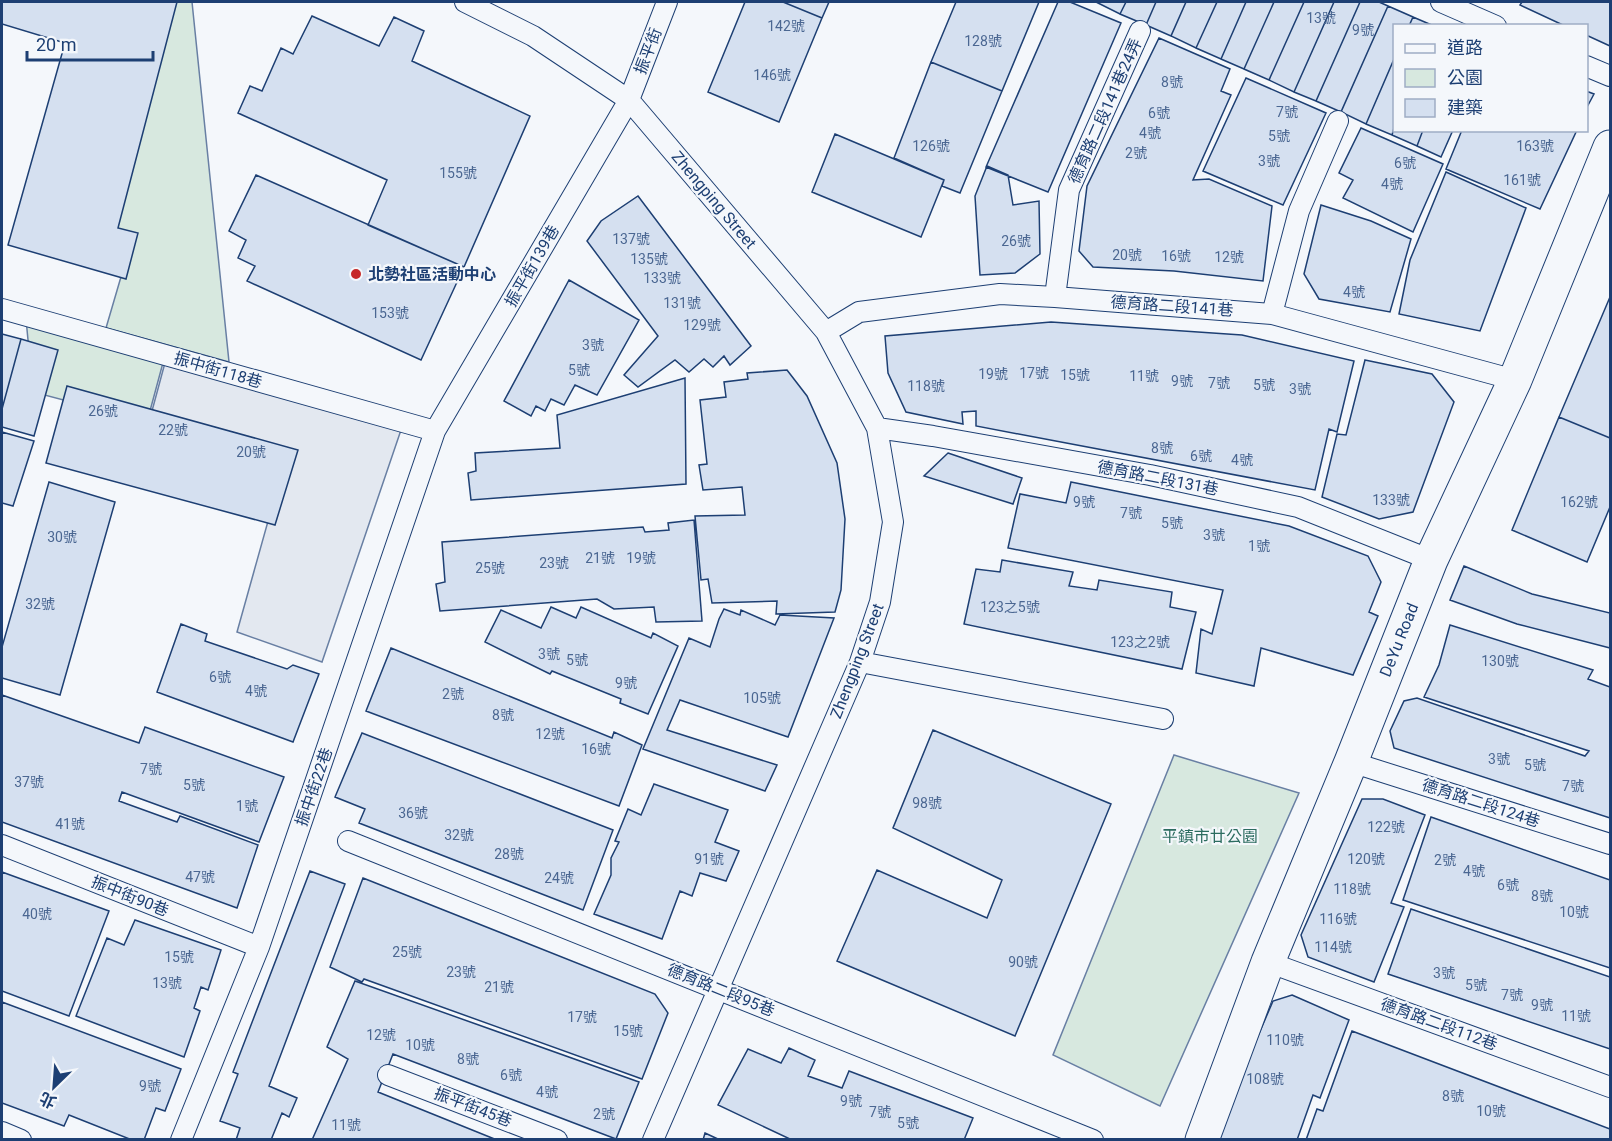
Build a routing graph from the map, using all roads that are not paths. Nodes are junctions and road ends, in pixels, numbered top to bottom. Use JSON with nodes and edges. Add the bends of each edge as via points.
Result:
{"nodes":[{"id":1,"x":465,"y":2,"type":"edge"},
{"id":2,"x":667,"y":2,"type":"edge"},
{"id":3,"x":1441,"y":2,"type":"edge"},
{"id":4,"x":1491,"y":24,"type":"edge"},
{"id":5,"x":1140,"y":31,"type":"dead end"},
{"id":6,"x":1588,"y":66,"type":"edge"},
{"id":7,"x":1611,"y":76,"type":"edge"},
{"id":8,"x":629,"y":100,"type":"junction"},
{"id":9,"x":1338,"y":122,"type":"dead end"},
{"id":10,"x":1611,"y":147,"type":"edge"},
{"id":11,"x":1055,"y":297,"type":"junction"},
{"id":12,"x":2,"y":309,"type":"edge"},
{"id":13,"x":1272,"y":314,"type":"junction"},
{"id":14,"x":826,"y":332,"type":"junction"},
{"id":15,"x":1515,"y":380,"type":"junction"},
{"id":16,"x":877,"y":428,"type":"junction"},
{"id":17,"x":435,"y":431,"type":"junction"},
{"id":18,"x":1431,"y":560,"type":"junction"},
{"id":19,"x":860,"y":662,"type":"junction"},
{"id":20,"x":1162,"y":719,"type":"dead end"},
{"id":21,"x":1351,"y":762,"type":"junction"},
{"id":22,"x":348,"y":842,"type":"dead end"},
{"id":23,"x":1611,"y":844,"type":"edge"},
{"id":24,"x":2,"y":845,"type":"edge"},
{"id":25,"x":259,"y":947,"type":"junction"},
{"id":26,"x":1268,"y":962,"type":"junction"},
{"id":27,"x":718,"y":990,"type":"junction"},
{"id":28,"x":388,"y":1075,"type":"dead end"},
{"id":29,"x":1611,"y":1087,"type":"edge"},
{"id":30,"x":2,"y":1132,"type":"edge"},
{"id":31,"x":21,"y":1140,"type":"edge"},
{"id":32,"x":181,"y":1140,"type":"edge"},
{"id":33,"x":557,"y":1140,"type":"edge"},
{"id":34,"x":653,"y":1140,"type":"edge"},
{"id":35,"x":1093,"y":1140,"type":"edge"},
{"id":36,"x":1203,"y":1140,"type":"edge"}],
"edges":[{"from":1,"to":8,"type":"lane","name":"Zhengping Street","via":[[533,36]]},
{"from":2,"to":8,"type":"lane","name":"振平街"},
{"from":3,"to":4,"type":"lane"},
{"from":5,"to":11,"type":"lane","name":"德育路二段141巷24弄","via":[[1070,190]]},
{"from":6,"to":7,"type":"lane"},
{"from":8,"to":14,"type":"lane","name":"Zhengping Street"},
{"from":8,"to":17,"type":"lane","name":"振平街139巷"},
{"from":9,"to":13,"type":"lane","via":[[1299,211]]},
{"from":10,"to":15,"type":"street","name":"DeYu Road"},
{"from":11,"to":13,"type":"lane","name":"德育路二段141巷"},
{"from":11,"to":14,"type":"lane","name":"德育路二段141巷","via":[[1000,294],[859,312]]},
{"from":12,"to":17,"type":"lane","name":"振中街118巷"},
{"from":13,"to":15,"type":"lane","name":"德育路二段141巷"},
{"from":14,"to":16,"type":"lane","name":"Zhengping Street"},
{"from":15,"to":18,"type":"street","name":"DeYu Road"},
{"from":16,"to":18,"type":"lane","name":"德育路二段131巷","via":[[1150,475],[1298,507]]},
{"from":16,"to":19,"type":"lane","name":"Zhengping Street","via":[[893,522],[880,602]]},
{"from":17,"to":25,"type":"lane","name":"振中街22巷"},
{"from":18,"to":21,"type":"street","name":"DeYu Road"},
{"from":19,"to":20,"type":"lane"},
{"from":19,"to":27,"type":"lane","name":"Zhengping Street"},
{"from":21,"to":23,"type":"lane","name":"德育路二段124巷"},
{"from":21,"to":26,"type":"street","name":"DeYu Road"},
{"from":22,"to":27,"type":"lane","name":"德育路二段95巷"},
{"from":24,"to":25,"type":"lane","name":"振中街90巷"},
{"from":25,"to":32,"type":"lane","name":"振中街22巷"},
{"from":26,"to":29,"type":"lane","name":"德育路二段112巷"},
{"from":26,"to":36,"type":"street","name":"DeYu Road"},
{"from":27,"to":34,"type":"lane","name":"Zhengping Street"},
{"from":27,"to":35,"type":"lane","name":"德育路二段95巷"},
{"from":28,"to":33,"type":"lane","name":"振平街45巷"},
{"from":30,"to":31,"type":"lane"}]}
